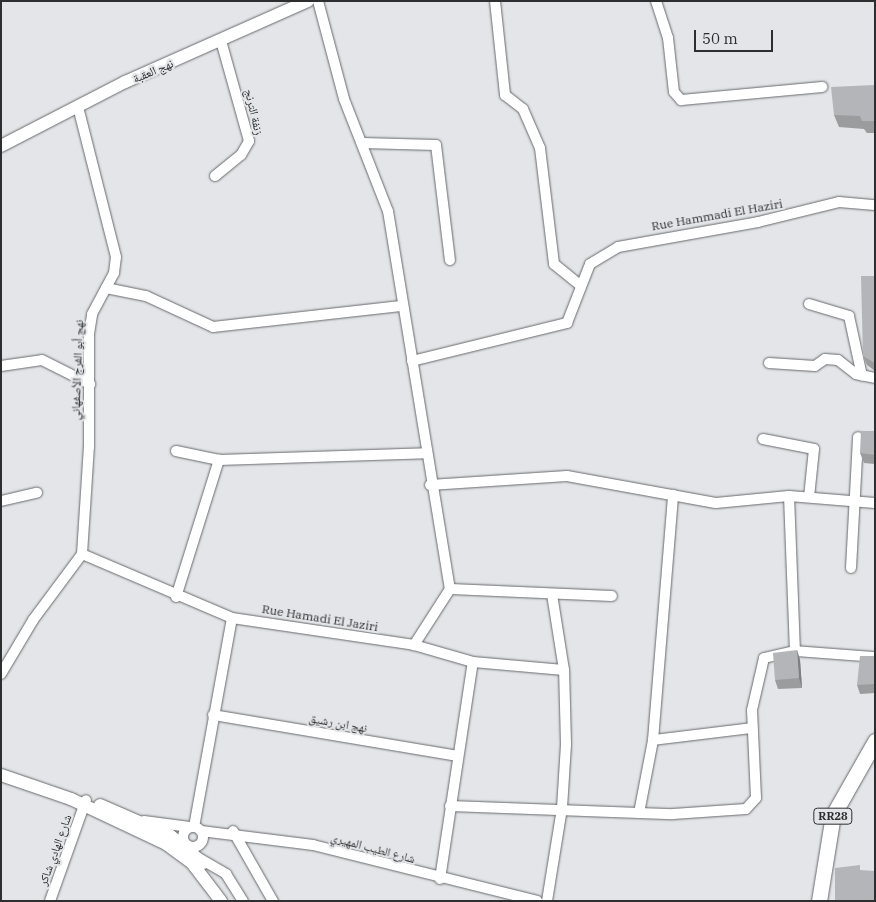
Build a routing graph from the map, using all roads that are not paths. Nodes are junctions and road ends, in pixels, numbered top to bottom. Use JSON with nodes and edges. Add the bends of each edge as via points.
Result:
{"nodes":[{"id":1,"x":308,"y":1,"type":"edge"},
{"id":2,"x":318,"y":1,"type":"edge"},
{"id":3,"x":495,"y":1,"type":"edge"},
{"id":4,"x":656,"y":1,"type":"edge"},
{"id":5,"x":221,"y":41,"type":"junction"},
{"id":6,"x":822,"y":86,"type":"dead end"},
{"id":7,"x":78,"y":107,"type":"junction"},
{"id":8,"x":362,"y":143,"type":"junction"},
{"id":9,"x":1,"y":146,"type":"edge"},
{"id":10,"x":215,"y":176,"type":"dead end"},
{"id":11,"x":875,"y":205,"type":"edge"},
{"id":12,"x":450,"y":260,"type":"dead end"},
{"id":13,"x":579,"y":284,"type":"junction"},
{"id":14,"x":106,"y":288,"type":"junction"},
{"id":15,"x":809,"y":304,"type":"dead end"},
{"id":16,"x":401,"y":306,"type":"junction"},
{"id":17,"x":412,"y":361,"type":"junction"},
{"id":18,"x":769,"y":363,"type":"dead end"},
{"id":19,"x":1,"y":366,"type":"edge"},
{"id":20,"x":862,"y":376,"type":"junction"},
{"id":21,"x":875,"y":378,"type":"edge"},
{"id":22,"x":90,"y":384,"type":"junction"},
{"id":23,"x":858,"y":437,"type":"dead end"},
{"id":24,"x":763,"y":439,"type":"dead end"},
{"id":25,"x":176,"y":451,"type":"dead end"},
{"id":26,"x":426,"y":453,"type":"junction"},
{"id":27,"x":219,"y":460,"type":"junction"},
{"id":28,"x":430,"y":485,"type":"junction"},
{"id":29,"x":37,"y":492,"type":"dead end"},
{"id":30,"x":673,"y":495,"type":"junction"},
{"id":31,"x":789,"y":496,"type":"junction"},
{"id":32,"x":809,"y":497,"type":"junction"},
{"id":33,"x":1,"y":501,"type":"edge"},
{"id":34,"x":854,"y":502,"type":"junction"},
{"id":35,"x":875,"y":503,"type":"edge"},
{"id":36,"x":82,"y":554,"type":"junction"},
{"id":37,"x":851,"y":568,"type":"dead end"},
{"id":38,"x":450,"y":589,"type":"junction"},
{"id":39,"x":552,"y":594,"type":"junction"},
{"id":40,"x":612,"y":596,"type":"dead end"},
{"id":41,"x":176,"y":597,"type":"junction"},
{"id":42,"x":232,"y":618,"type":"junction"},
{"id":43,"x":414,"y":645,"type":"junction"},
{"id":44,"x":795,"y":651,"type":"junction"},
{"id":45,"x":875,"y":657,"type":"edge"},
{"id":46,"x":473,"y":662,"type":"junction"},
{"id":47,"x":564,"y":670,"type":"junction"},
{"id":48,"x":1,"y":674,"type":"edge"},
{"id":49,"x":214,"y":716,"type":"junction"},
{"id":50,"x":752,"y":728,"type":"junction"},
{"id":51,"x":653,"y":740,"type":"junction"},
{"id":52,"x":874,"y":744,"type":"edge"},
{"id":53,"x":458,"y":756,"type":"junction"},
{"id":54,"x":1,"y":775,"type":"edge"},
{"id":55,"x":85,"y":804,"type":"junction"},
{"id":56,"x":450,"y":806,"type":"junction"},
{"id":57,"x":562,"y":808,"type":"junction"},
{"id":58,"x":639,"y":813,"type":"junction"},
{"id":59,"x":140,"y":821,"type":"junction"},
{"id":60,"x":195,"y":828,"type":"junction"},
{"id":61,"x":233,"y":831,"type":"junction"},
{"id":62,"x":187,"y":850,"type":"junction"},
{"id":63,"x":440,"y":878,"type":"junction"},
{"id":64,"x":50,"y":901,"type":"edge"},
{"id":65,"x":221,"y":901,"type":"edge"},
{"id":66,"x":231,"y":901,"type":"edge"},
{"id":67,"x":243,"y":901,"type":"edge"},
{"id":68,"x":273,"y":901,"type":"edge"},
{"id":69,"x":537,"y":901,"type":"edge"},
{"id":70,"x":547,"y":901,"type":"edge"},
{"id":71,"x":819,"y":901,"type":"edge"}],
"edges":[{"from":1,"to":5,"type":"street","name":"نهج العقبة"},
{"from":2,"to":8,"type":"street","via":[[344,99]]},
{"from":3,"to":13,"type":"street","via":[[505,95],[526,114],[540,148],[554,264]]},
{"from":4,"to":6,"type":"street","via":[[668,38],[674,92],[680,100]]},
{"from":5,"to":7,"type":"street","name":"نهج العقبة"},
{"from":5,"to":10,"type":"street","name":"زنفة الترنج","via":[[249,141],[241,155]]},
{"from":7,"to":9,"type":"street","name":"نهج العقبة"},
{"from":7,"to":14,"type":"street","name":"نهج أبو الفرج الأصفهاني","via":[[116,257]]},
{"from":8,"to":12,"type":"street","via":[[427,142],[436,145]]},
{"from":8,"to":16,"type":"street","via":[[388,211]]},
{"from":11,"to":13,"type":"street","name":"Rue Hammadi El Haziri","via":[[838,202],[758,222],[618,247],[590,264]]},
{"from":13,"to":17,"type":"street","name":"Rue Hammadi El Haziri","via":[[570,319],[561,326]]},
{"from":14,"to":16,"type":"street","via":[[146,296],[213,327]]},
{"from":14,"to":22,"type":"street","name":"نهج أبو الفرج الأصفهاني","via":[[92,314]]},
{"from":15,"to":20,"type":"street","via":[[849,316]]},
{"from":16,"to":17,"type":"street"},
{"from":17,"to":26,"type":"street"},
{"from":18,"to":20,"type":"street","via":[[814,366],[825,360],[838,360]]},
{"from":19,"to":22,"type":"street","via":[[42,360]]},
{"from":20,"to":21,"type":"street"},
{"from":22,"to":36,"type":"street","name":"نهج أبو الفرج الأصفهاني"},
{"from":23,"to":34,"type":"street"},
{"from":24,"to":32,"type":"street","via":[[814,449]]},
{"from":25,"to":27,"type":"street"},
{"from":26,"to":27,"type":"street"},
{"from":26,"to":28,"type":"street"},
{"from":27,"to":41,"type":"street"},
{"from":28,"to":30,"type":"street","via":[[567,476]]},
{"from":28,"to":38,"type":"street"},
{"from":29,"to":33,"type":"street"},
{"from":30,"to":31,"type":"street","via":[[716,503]]},
{"from":30,"to":51,"type":"street"},
{"from":31,"to":32,"type":"street"},
{"from":31,"to":44,"type":"street"},
{"from":32,"to":34,"type":"street"},
{"from":34,"to":35,"type":"street"},
{"from":34,"to":37,"type":"street"},
{"from":36,"to":41,"type":"street","name":"Rue Hamadi El Jaziri"},
{"from":36,"to":48,"type":"street","via":[[42,606]]},
{"from":38,"to":39,"type":"street"},
{"from":38,"to":43,"type":"street"},
{"from":39,"to":40,"type":"street"},
{"from":39,"to":47,"type":"street"},
{"from":41,"to":42,"type":"street","name":"Rue Hamadi El Jaziri"},
{"from":42,"to":43,"type":"street","name":"Rue Hamadi El Jaziri"},
{"from":42,"to":49,"type":"street"},
{"from":43,"to":46,"type":"street","name":"Rue Hamadi El Jaziri"},
{"from":44,"to":45,"type":"street"},
{"from":44,"to":50,"type":"street","via":[[771,654],[760,666]]},
{"from":46,"to":47,"type":"street","name":"Rue Hamadi El Jaziri"},
{"from":46,"to":53,"type":"street"},
{"from":47,"to":57,"type":"street"},
{"from":49,"to":53,"type":"street","name":"نهج ابن رشيق"},
{"from":49,"to":60,"type":"street"},
{"from":50,"to":51,"type":"street"},
{"from":50,"to":58,"type":"street","via":[[756,798],[750,807]]},
{"from":51,"to":58,"type":"street"},
{"from":52,"to":71,"type":"main road","number":"RR28","via":[[827,831]]},
{"from":53,"to":56,"type":"street"},
{"from":54,"to":55,"type":"street"},
{"from":55,"to":59,"type":"street"},
{"from":55,"to":62,"type":"street"},
{"from":55,"to":64,"type":"street","name":"شارع الهادي شاكر"},
{"from":56,"to":57,"type":"street"},
{"from":56,"to":63,"type":"street"},
{"from":57,"to":58,"type":"street"},
{"from":57,"to":70,"type":"street"},
{"from":59,"to":60,"type":"street","name":"شارع الطيب المهيري"},
{"from":59,"to":62,"type":"street"},
{"from":60,"to":61,"type":"street","name":"شارع الطيب المهيري"},
{"from":60,"to":62,"type":"street","via":[[183,835]]},
{"from":60,"to":62,"type":"street","via":[[201,842]]},
{"from":61,"to":63,"type":"street","name":"شارع الطيب المهيري","via":[[313,845]]},
{"from":61,"to":68,"type":"street"},
{"from":62,"to":65,"type":"street"},
{"from":62,"to":66,"type":"street"},
{"from":62,"to":67,"type":"street","via":[[226,874]]},
{"from":63,"to":69,"type":"street","name":"شارع الطيب المهيري"}]}
